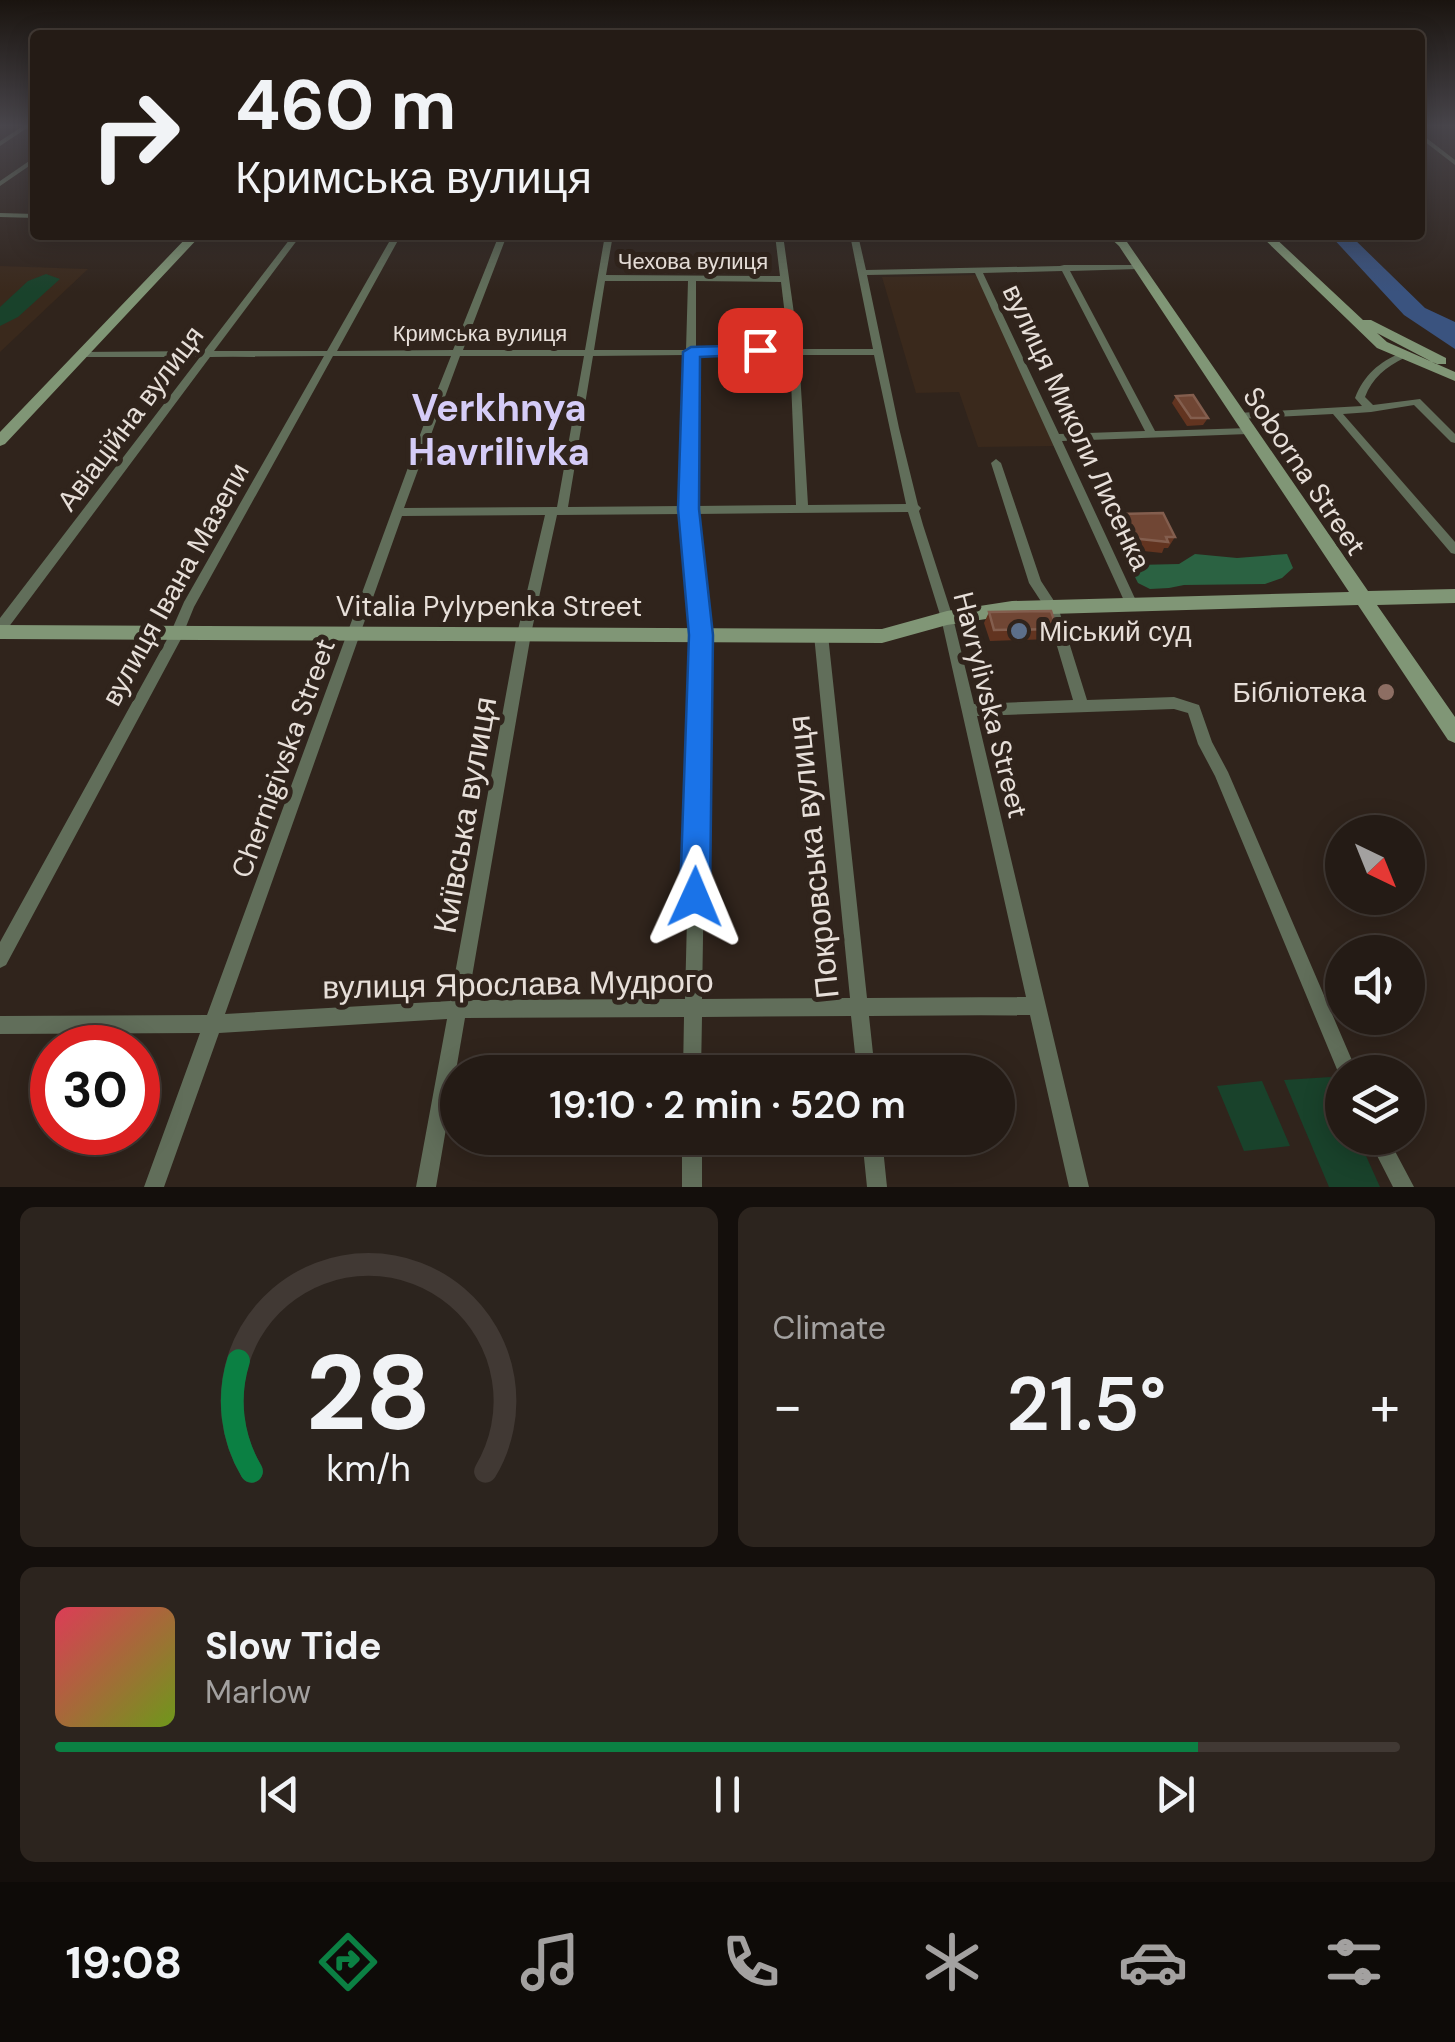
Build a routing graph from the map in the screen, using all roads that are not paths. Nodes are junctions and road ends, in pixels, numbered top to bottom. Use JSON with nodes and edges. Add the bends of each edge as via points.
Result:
{"nodes":[{"id":1,"x":0,"y":215,"type":"edge"},
{"id":2,"x":30,"y":216,"type":"edge"},
{"id":3,"x":190,"y":240,"type":"edge"},
{"id":4,"x":293,"y":240,"type":"edge"},
{"id":5,"x":394,"y":240,"type":"edge"},
{"id":6,"x":500,"y":240,"type":"edge"},
{"id":7,"x":608,"y":240,"type":"edge"},
{"id":8,"x":779,"y":240,"type":"edge"},
{"id":9,"x":855,"y":240,"type":"edge"},
{"id":10,"x":1118,"y":240,"type":"edge"},
{"id":11,"x":1271,"y":240,"type":"edge"},
{"id":12,"x":1138,"y":267,"type":"junction"},
{"id":13,"x":1064,"y":268,"type":"junction"},
{"id":14,"x":978,"y":271,"type":"junction"},
{"id":15,"x":863,"y":274,"type":"junction"},
{"id":16,"x":604,"y":278,"type":"junction"},
{"id":17,"x":782,"y":279,"type":"junction"},
{"id":18,"x":692,"y":280,"type":"junction"},
{"id":19,"x":1349,"y":314,"type":"junction"},
{"id":20,"x":794,"y":350,"type":"junction"},
{"id":21,"x":588,"y":352,"type":"junction"},
{"id":22,"x":691,"y":352,"type":"junction"},
{"id":23,"x":878,"y":352,"type":"junction"},
{"id":24,"x":332,"y":353,"type":"junction"},
{"id":25,"x":457,"y":353,"type":"junction"},
{"id":26,"x":82,"y":354,"type":"junction"},
{"id":27,"x":205,"y":354,"type":"junction"},
{"id":28,"x":1401,"y":356,"type":"junction"},
{"id":29,"x":1455,"y":368,"type":"edge"},
{"id":30,"x":1455,"y":378,"type":"edge"},
{"id":31,"x":1372,"y":409,"type":"junction"},
{"id":32,"x":1343,"y":413,"type":"junction"},
{"id":33,"x":1238,"y":416,"type":"junction"},
{"id":34,"x":1150,"y":431,"type":"junction"},
{"id":35,"x":1248,"y":431,"type":"junction"},
{"id":36,"x":1197,"y":434,"type":"junction"},
{"id":37,"x":1054,"y":437,"type":"junction"},
{"id":38,"x":1455,"y":440,"type":"edge"},
{"id":39,"x":0,"y":441,"type":"edge"},
{"id":40,"x":996,"y":463,"type":"dead end"},
{"id":41,"x":802,"y":508,"type":"junction"},
{"id":42,"x":914,"y":508,"type":"junction"},
{"id":43,"x":689,"y":509,"type":"junction"},
{"id":44,"x":557,"y":511,"type":"junction"},
{"id":45,"x":398,"y":512,"type":"junction"},
{"id":46,"x":1455,"y":550,"type":"edge"},
{"id":47,"x":1455,"y":596,"type":"edge"},
{"id":48,"x":1361,"y":599,"type":"junction"},
{"id":49,"x":1132,"y":605,"type":"junction"},
{"id":50,"x":1052,"y":607,"type":"junction"},
{"id":51,"x":947,"y":618,"type":"junction"},
{"id":52,"x":0,"y":630,"type":"edge"},
{"id":53,"x":356,"y":633,"type":"junction"},
{"id":54,"x":524,"y":634,"type":"junction"},
{"id":55,"x":176,"y":635,"type":"junction"},
{"id":56,"x":701,"y":635,"type":"junction"},
{"id":57,"x":821,"y":635,"type":"junction"},
{"id":58,"x":1082,"y":706,"type":"junction"},
{"id":59,"x":968,"y":710,"type":"junction"},
{"id":60,"x":1455,"y":734,"type":"edge"},
{"id":61,"x":0,"y":959,"type":"edge"},
{"id":62,"x":1038,"y":1006,"type":"junction"},
{"id":63,"x":460,"y":1009,"type":"junction"},
{"id":64,"x":693,"y":1009,"type":"junction"},
{"id":65,"x":859,"y":1009,"type":"junction"},
{"id":66,"x":214,"y":1024,"type":"junction"},
{"id":67,"x":0,"y":1025,"type":"edge"},
{"id":68,"x":692,"y":1055,"type":"edge"},
{"id":69,"x":864,"y":1055,"type":"edge"},
{"id":70,"x":1341,"y":1055,"type":"edge"},
{"id":71,"x":692,"y":1155,"type":"edge"},
{"id":72,"x":874,"y":1155,"type":"edge"},
{"id":73,"x":1387,"y":1155,"type":"edge"},
{"id":74,"x":154,"y":1187,"type":"edge"},
{"id":75,"x":426,"y":1187,"type":"edge"},
{"id":76,"x":692,"y":1187,"type":"edge"},
{"id":77,"x":877,"y":1187,"type":"edge"},
{"id":78,"x":1079,"y":1187,"type":"edge"},
{"id":79,"x":1404,"y":1187,"type":"edge"}],
"edges":[{"from":1,"to":2,"type":"street"},
{"from":3,"to":26,"type":"street"},
{"from":4,"to":27,"type":"street","name":"Авіаційна вулиця"},
{"from":5,"to":24,"type":"street","name":"вулиця Івана Мазепи"},
{"from":6,"to":25,"type":"street","name":"Chernigivska Street"},
{"from":7,"to":16,"type":"street","name":"Київська вулиця"},
{"from":8,"to":17,"type":"street"},
{"from":9,"to":15,"type":"street","name":"Havrylivska Street"},
{"from":10,"to":12,"type":"street","name":"Soborna Street"},
{"from":11,"to":19,"type":"street"},
{"from":12,"to":13,"type":"street"},
{"from":12,"to":33,"type":"street","name":"Soborna Street"},
{"from":13,"to":14,"type":"street"},
{"from":13,"to":34,"type":"street"},
{"from":14,"to":15,"type":"street"},
{"from":14,"to":37,"type":"street","name":"вулиця Миколи Лисенка"},
{"from":15,"to":23,"type":"street","name":"Havrylivska Street"},
{"from":16,"to":18,"type":"street","name":"Чехова вулиця"},
{"from":16,"to":21,"type":"street","name":"Київська вулиця"},
{"from":17,"to":18,"type":"street","name":"Чехова вулиця"},
{"from":17,"to":20,"type":"street"},
{"from":18,"to":22,"type":"street"},
{"from":19,"to":28,"type":"street"},
{"from":19,"to":29,"type":"street"},
{"from":20,"to":22,"type":"street","name":"Кримська вулиця"},
{"from":20,"to":23,"type":"street","name":"Кримська вулиця"},
{"from":20,"to":41,"type":"street"},
{"from":21,"to":22,"type":"street","name":"Кримська вулиця"},
{"from":21,"to":25,"type":"street","name":"Кримська вулиця"},
{"from":21,"to":44,"type":"street","name":"Київська вулиця"},
{"from":22,"to":43,"type":"street"},
{"from":23,"to":42,"type":"street","name":"Havrylivska Street"},
{"from":24,"to":25,"type":"street","name":"Кримська вулиця"},
{"from":24,"to":27,"type":"street","name":"Кримська вулиця"},
{"from":24,"to":55,"type":"street","name":"вулиця Івана Мазепи"},
{"from":25,"to":45,"type":"street","name":"Chernigivska Street"},
{"from":26,"to":27,"type":"street","name":"Кримська вулиця"},
{"from":26,"to":39,"type":"street"},
{"from":27,"to":52,"type":"street","name":"Авіаційна вулиця"},
{"from":28,"to":30,"type":"street"},
{"from":28,"to":31,"type":"street","via":[[1362,389],[1360,398]]},
{"from":31,"to":32,"type":"street"},
{"from":31,"to":38,"type":"street","via":[[1416,401]]},
{"from":32,"to":33,"type":"street"},
{"from":32,"to":46,"type":"street"},
{"from":33,"to":35,"type":"street","name":"Soborna Street"},
{"from":34,"to":36,"type":"street"},
{"from":34,"to":37,"type":"street"},
{"from":35,"to":36,"type":"street"},
{"from":35,"to":48,"type":"street","name":"Soborna Street"},
{"from":36,"to":37,"type":"street"},
{"from":37,"to":49,"type":"street","name":"вулиця Миколи Лисенка"},
{"from":40,"to":50,"type":"street","via":[[1036,583]]},
{"from":41,"to":42,"type":"street"},
{"from":41,"to":43,"type":"street"},
{"from":42,"to":51,"type":"street","name":"Havrylivska Street"},
{"from":43,"to":44,"type":"street"},
{"from":43,"to":56,"type":"street"},
{"from":44,"to":45,"type":"street"},
{"from":44,"to":54,"type":"street","name":"Київська вулиця"},
{"from":45,"to":53,"type":"street","name":"Chernigivska Street"},
{"from":47,"to":48,"type":"street","name":"Vitalia Pylypenka Street"},
{"from":48,"to":49,"type":"street","name":"Vitalia Pylypenka Street"},
{"from":48,"to":60,"type":"street","name":"Soborna Street"},
{"from":49,"to":50,"type":"street","name":"Vitalia Pylypenka Street"},
{"from":50,"to":51,"type":"street","name":"Vitalia Pylypenka Street"},
{"from":50,"to":58,"type":"street"},
{"from":51,"to":57,"type":"street","name":"Vitalia Pylypenka Street","via":[[882,636]]},
{"from":51,"to":59,"type":"street","name":"Havrylivska Street"},
{"from":52,"to":55,"type":"street","name":"Vitalia Pylypenka Street"},
{"from":53,"to":54,"type":"street","name":"Vitalia Pylypenka Street"},
{"from":53,"to":55,"type":"street","name":"Vitalia Pylypenka Street"},
{"from":53,"to":66,"type":"street","name":"Chernigivska Street"},
{"from":54,"to":56,"type":"street","name":"Vitalia Pylypenka Street"},
{"from":54,"to":63,"type":"street","name":"Київська вулиця"},
{"from":55,"to":61,"type":"street","name":"вулиця Івана Мазепи"},
{"from":56,"to":57,"type":"street","name":"Vitalia Pylypenka Street"},
{"from":56,"to":64,"type":"street"},
{"from":57,"to":65,"type":"street","name":"Покровська вулиця"},
{"from":58,"to":59,"type":"street"},
{"from":58,"to":70,"type":"street","via":[[1174,703],[1194,709]]},
{"from":59,"to":62,"type":"street","name":"Havrylivska Street"},
{"from":62,"to":65,"type":"street","name":"вулиця Ярослава Мудрого"},
{"from":62,"to":78,"type":"street","name":"Havrylivska Street"},
{"from":63,"to":64,"type":"street","name":"вулиця Ярослава Мудрого"},
{"from":63,"to":66,"type":"street","name":"вулиця Ярослава Мудрого"},
{"from":63,"to":75,"type":"street","name":"Київська вулиця"},
{"from":64,"to":65,"type":"street","name":"вулиця Ярослава Мудрого"},
{"from":64,"to":68,"type":"street"},
{"from":65,"to":69,"type":"street","name":"Покровська вулиця"},
{"from":66,"to":67,"type":"street","name":"вулиця Ярослава Мудрого"},
{"from":66,"to":74,"type":"street","name":"Chernigivska Street"},
{"from":71,"to":76,"type":"street"},
{"from":72,"to":77,"type":"street"},
{"from":73,"to":79,"type":"street"}]}
